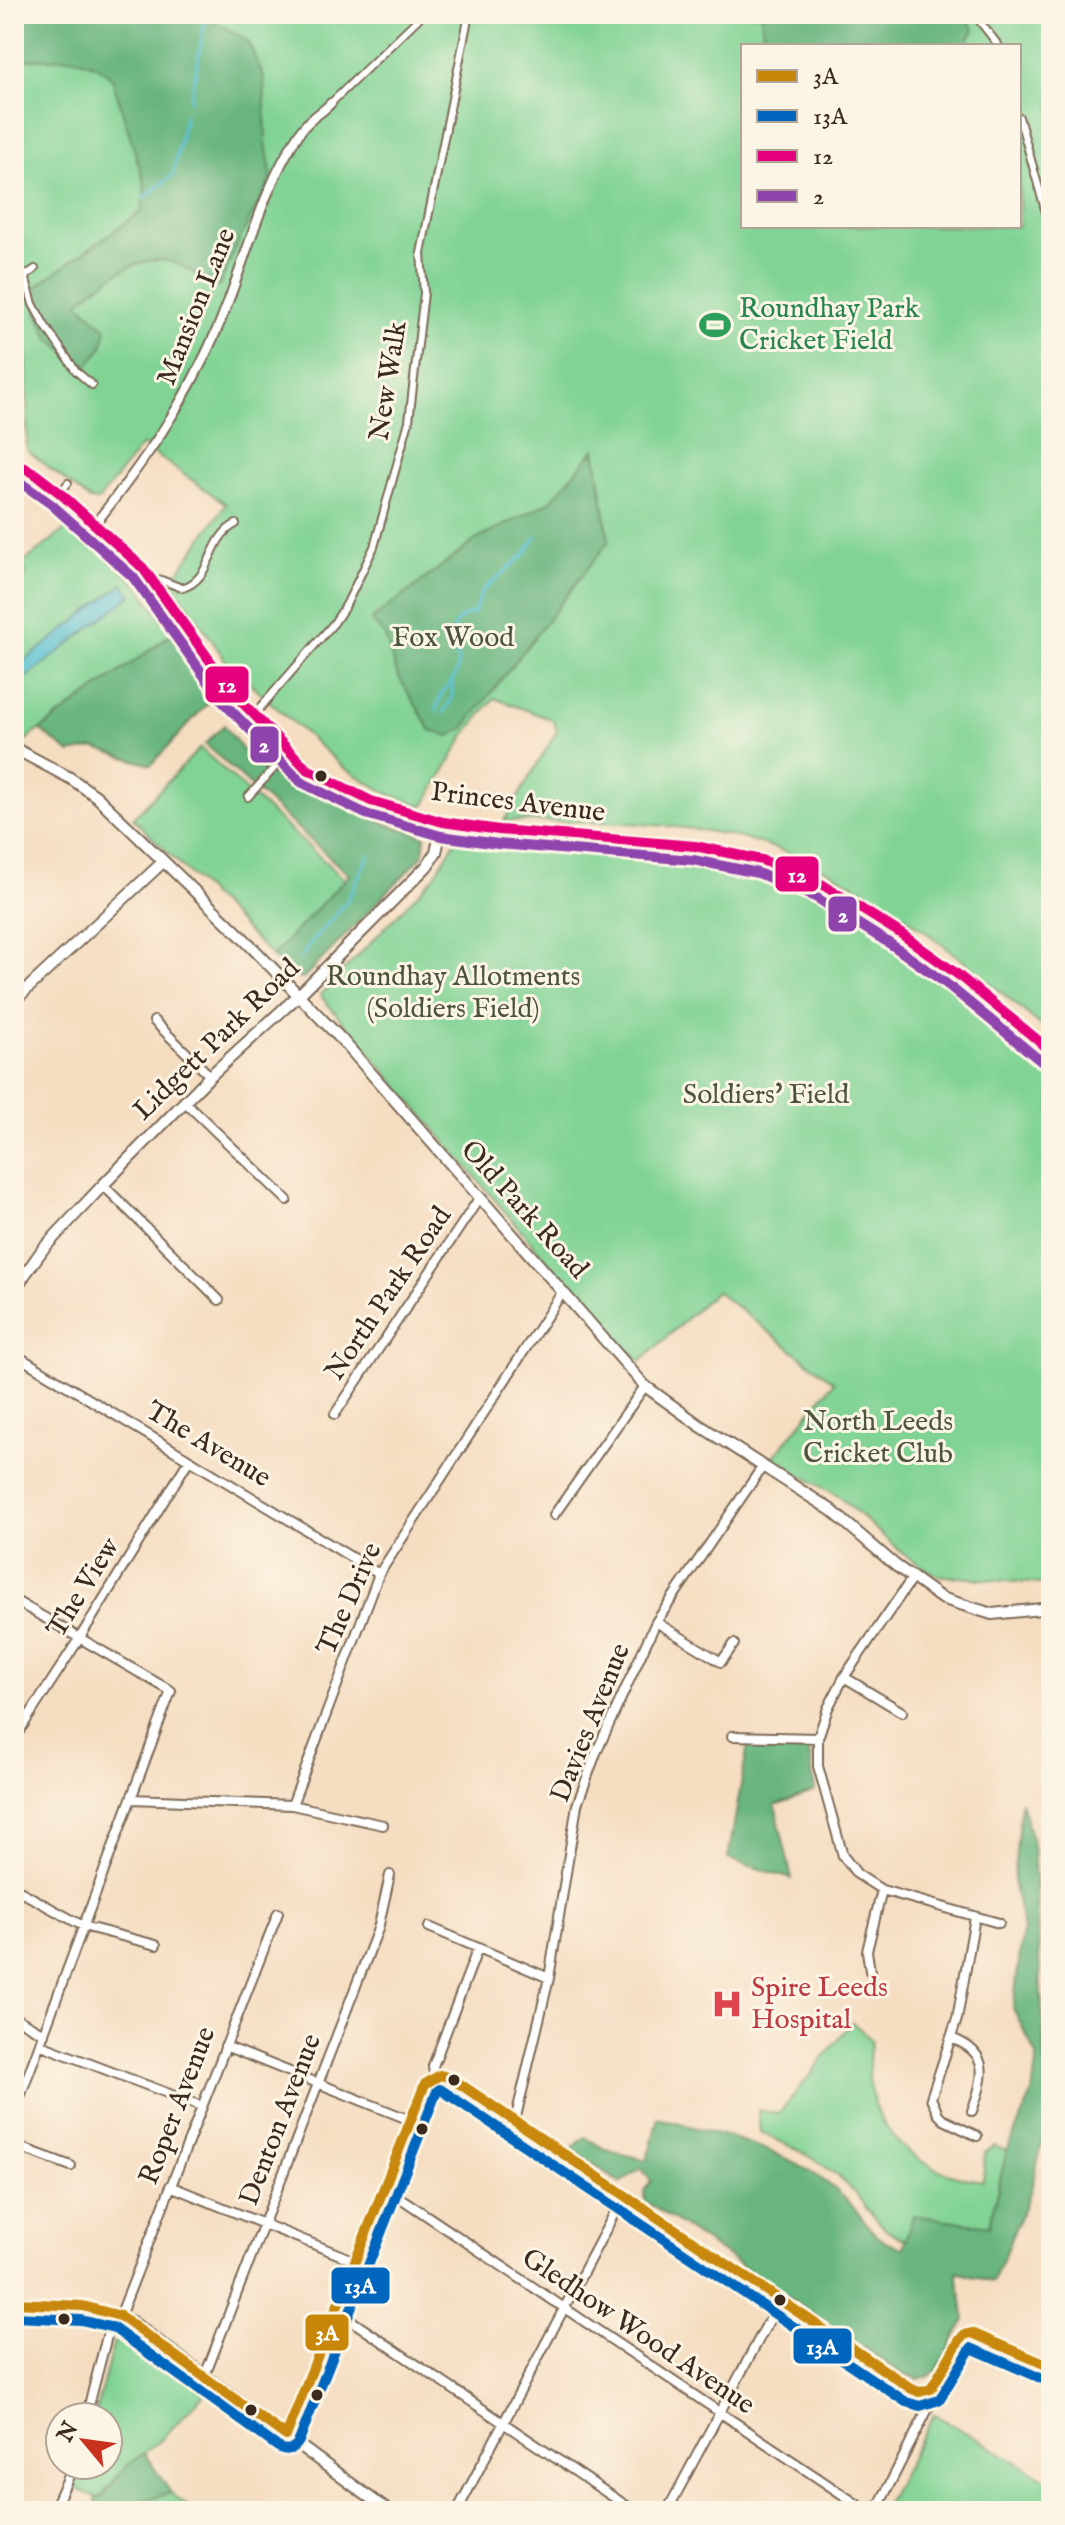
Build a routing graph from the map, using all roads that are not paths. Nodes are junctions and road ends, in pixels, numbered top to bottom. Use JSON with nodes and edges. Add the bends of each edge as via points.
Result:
{"nodes":[{"id":1,"x":423,"y":14,"type":"edge"},
{"id":2,"x":469,"y":14,"type":"edge"},
{"id":3,"x":974,"y":14,"type":"edge"},
{"id":4,"x":997,"y":44,"type":"edge"},
{"id":5,"x":331,"y":103,"type":"joint"},
{"id":6,"x":1021,"y":124,"type":"edge"},
{"id":7,"x":1051,"y":231,"type":"edge"},
{"id":8,"x":35,"y":269,"type":"dead end"},
{"id":9,"x":92,"y":385,"type":"dead end"},
{"id":10,"x":14,"y":395,"type":"edge"},
{"id":11,"x":14,"y":405,"type":"edge"},
{"id":12,"x":14,"y":462,"type":"edge"},
{"id":13,"x":68,"y":483,"type":"dead end"},
{"id":14,"x":60,"y":493,"type":"junction"},
{"id":15,"x":95,"y":524,"type":"junction"},
{"id":16,"x":236,"y":524,"type":"dead end"},
{"id":17,"x":161,"y":580,"type":"dead end"},
{"id":18,"x":254,"y":715,"type":"junction"},
{"id":19,"x":14,"y":748,"type":"edge"},
{"id":20,"x":277,"y":765,"type":"dead end"},
{"id":21,"x":248,"y":797,"type":"dead end"},
{"id":22,"x":443,"y":822,"type":"junction"},
{"id":23,"x":163,"y":862,"type":"junction"},
{"id":24,"x":299,"y":995,"type":"junction"},
{"id":25,"x":14,"y":1001,"type":"edge"},
{"id":26,"x":154,"y":1021,"type":"dead end"},
{"id":27,"x":1051,"y":1051,"type":"edge"},
{"id":28,"x":210,"y":1076,"type":"junction"},
{"id":29,"x":185,"y":1102,"type":"junction"},
{"id":30,"x":103,"y":1185,"type":"junction"},
{"id":31,"x":480,"y":1197,"type":"junction"},
{"id":32,"x":287,"y":1200,"type":"dead end"},
{"id":33,"x":14,"y":1290,"type":"edge"},
{"id":34,"x":563,"y":1291,"type":"junction"},
{"id":35,"x":219,"y":1300,"type":"dead end"},
{"id":36,"x":14,"y":1354,"type":"edge"},
{"id":37,"x":645,"y":1386,"type":"junction"},
{"id":38,"x":335,"y":1414,"type":"dead end"},
{"id":39,"x":189,"y":1460,"type":"junction"},
{"id":40,"x":763,"y":1466,"type":"junction"},
{"id":41,"x":554,"y":1515,"type":"dead end"},
{"id":42,"x":379,"y":1574,"type":"junction"},
{"id":43,"x":913,"y":1577,"type":"junction"},
{"id":44,"x":14,"y":1600,"type":"edge"},
{"id":45,"x":1051,"y":1608,"type":"edge"},
{"id":46,"x":656,"y":1622,"type":"junction"},
{"id":47,"x":79,"y":1639,"type":"junction"},
{"id":48,"x":734,"y":1644,"type":"dead end"},
{"id":49,"x":844,"y":1677,"type":"junction"},
{"id":50,"x":902,"y":1712,"type":"dead end"},
{"id":51,"x":732,"y":1736,"type":"dead end"},
{"id":52,"x":818,"y":1738,"type":"junction"},
{"id":53,"x":14,"y":1739,"type":"edge"},
{"id":54,"x":131,"y":1799,"type":"junction"},
{"id":55,"x":292,"y":1805,"type":"junction"},
{"id":56,"x":383,"y":1825,"type":"dead end"},
{"id":57,"x":390,"y":1875,"type":"dead end"},
{"id":58,"x":14,"y":1888,"type":"edge"},
{"id":59,"x":882,"y":1890,"type":"junction"},
{"id":60,"x":278,"y":1913,"type":"dead end"},
{"id":61,"x":975,"y":1917,"type":"junction"},
{"id":62,"x":999,"y":1923,"type":"dead end"},
{"id":63,"x":83,"y":1926,"type":"junction"},
{"id":64,"x":429,"y":1927,"type":"dead end"},
{"id":65,"x":156,"y":1945,"type":"dead end"},
{"id":66,"x":478,"y":1948,"type":"junction"},
{"id":67,"x":870,"y":1971,"type":"dead end"},
{"id":68,"x":549,"y":1978,"type":"junction"},
{"id":69,"x":14,"y":2017,"type":"edge"},
{"id":70,"x":44,"y":2034,"type":"junction"},
{"id":71,"x":951,"y":2038,"type":"junction"},
{"id":72,"x":41,"y":2045,"type":"junction"},
{"id":73,"x":225,"y":2046,"type":"junction"},
{"id":74,"x":434,"y":2075,"type":"junction"},
{"id":75,"x":320,"y":2082,"type":"junction"},
{"id":76,"x":201,"y":2106,"type":"junction"},
{"id":77,"x":972,"y":2111,"type":"dead end"},
{"id":78,"x":14,"y":2113,"type":"edge"},
{"id":79,"x":410,"y":2120,"type":"junction"},
{"id":80,"x":515,"y":2121,"type":"junction"},
{"id":81,"x":977,"y":2136,"type":"dead end"},
{"id":82,"x":14,"y":2145,"type":"edge"},
{"id":83,"x":71,"y":2166,"type":"dead end"},
{"id":84,"x":170,"y":2186,"type":"junction"},
{"id":85,"x":384,"y":2187,"type":"junction"},
{"id":86,"x":624,"y":2195,"type":"junction"},
{"id":87,"x":264,"y":2224,"type":"junction"},
{"id":88,"x":355,"y":2261,"type":"junction"},
{"id":89,"x":780,"y":2300,"type":"junction"},
{"id":90,"x":14,"y":2303,"type":"edge"},
{"id":91,"x":564,"y":2308,"type":"junction"},
{"id":92,"x":337,"y":2311,"type":"junction"},
{"id":93,"x":117,"y":2315,"type":"junction"},
{"id":94,"x":1051,"y":2367,"type":"edge"},
{"id":95,"x":204,"y":2378,"type":"junction"},
{"id":96,"x":927,"y":2391,"type":"junction"},
{"id":97,"x":91,"y":2401,"type":"edge"},
{"id":98,"x":719,"y":2414,"type":"junction"},
{"id":99,"x":504,"y":2422,"type":"junction"},
{"id":100,"x":286,"y":2436,"type":"junction"},
{"id":101,"x":67,"y":2481,"type":"edge"},
{"id":102,"x":53,"y":2511,"type":"edge"},
{"id":103,"x":388,"y":2511,"type":"edge"},
{"id":104,"x":457,"y":2511,"type":"edge"},
{"id":105,"x":634,"y":2511,"type":"edge"},
{"id":106,"x":667,"y":2511,"type":"edge"},
{"id":107,"x":867,"y":2511,"type":"edge"},
{"id":108,"x":876,"y":2511,"type":"edge"}],
"edges":[{"from":1,"to":5,"type":"street"},
{"from":2,"to":18,"type":"street","name":"New Walk","via":[[421,253],[424,293],[409,421],[377,536],[334,623]]},
{"from":3,"to":4,"type":"street"},
{"from":5,"to":15,"type":"street","name":"Mansion Lane","via":[[300,131],[288,154],[216,333],[175,416]]},
{"from":6,"to":7,"type":"street"},
{"from":8,"to":9,"type":"street","via":[[25,276],[38,314],[76,371]]},
{"from":10,"to":11,"type":"street"},
{"from":12,"to":14,"type":"street","name":"Princes Avenue"},
{"from":13,"to":14,"type":"street"},
{"from":14,"to":15,"type":"street","name":"Princes Avenue"},
{"from":15,"to":18,"type":"street","name":"Princes Avenue","via":[[143,568]]},
{"from":16,"to":17,"type":"street","via":[[217,542],[196,582],[182,588]]},
{"from":18,"to":22,"type":"street","name":"Princes Avenue","via":[[307,769],[371,801]]},
{"from":19,"to":23,"type":"street","name":"Old Park Road","via":[[96,796]]},
{"from":20,"to":21,"type":"street"},
{"from":22,"to":24,"type":"street","name":"Lidgett Park Road","via":[[427,866]]},
{"from":22,"to":27,"type":"street","name":"Princes Avenue","via":[[695,846],[762,860],[823,885],[900,933]]},
{"from":23,"to":24,"type":"street","name":"Old Park Road"},
{"from":23,"to":25,"type":"street"},
{"from":24,"to":28,"type":"street","name":"Lidgett Park Road"},
{"from":24,"to":31,"type":"street","name":"Old Park Road"},
{"from":26,"to":28,"type":"street"},
{"from":28,"to":29,"type":"street","name":"Lidgett Park Road"},
{"from":29,"to":30,"type":"street","name":"Lidgett Park Road"},
{"from":29,"to":32,"type":"street"},
{"from":30,"to":33,"type":"street","name":"Lidgett Park Road","via":[[43,1249]]},
{"from":30,"to":35,"type":"street"},
{"from":31,"to":34,"type":"street","name":"Old Park Road"},
{"from":31,"to":38,"type":"street","name":"North Park Road"},
{"from":34,"to":37,"type":"street","name":"Old Park Road"},
{"from":34,"to":42,"type":"street","name":"The Drive"},
{"from":36,"to":39,"type":"street","name":"The Avenue"},
{"from":37,"to":40,"type":"street","name":"Old Park Road"},
{"from":37,"to":41,"type":"street"},
{"from":39,"to":42,"type":"street","name":"The Avenue"},
{"from":39,"to":47,"type":"street","name":"The View"},
{"from":40,"to":43,"type":"street","name":"Old Park Road","via":[[831,1510]]},
{"from":40,"to":46,"type":"street","name":"Davies Avenue"},
{"from":42,"to":55,"type":"street","name":"The Drive"},
{"from":43,"to":45,"type":"street","name":"Old Park Road","via":[[941,1598],[992,1614]]},
{"from":43,"to":49,"type":"street"},
{"from":44,"to":47,"type":"street"},
{"from":46,"to":48,"type":"street","via":[[721,1662]]},
{"from":46,"to":68,"type":"street","name":"Davies Avenue","via":[[577,1805]]},
{"from":47,"to":53,"type":"street","name":"The View"},
{"from":47,"to":54,"type":"street","via":[[171,1691]]},
{"from":49,"to":50,"type":"street"},
{"from":49,"to":52,"type":"street"},
{"from":51,"to":52,"type":"street"},
{"from":52,"to":59,"type":"street","via":[[818,1766],[843,1856],[857,1874]]},
{"from":54,"to":55,"type":"street"},
{"from":54,"to":63,"type":"street"},
{"from":55,"to":56,"type":"street"},
{"from":57,"to":75,"type":"street","name":"Denton Avenue","via":[[378,1929]]},
{"from":58,"to":63,"type":"street"},
{"from":59,"to":61,"type":"street"},
{"from":59,"to":67,"type":"street","via":[[867,1951]]},
{"from":60,"to":73,"type":"street","name":"Roper Avenue"},
{"from":61,"to":62,"type":"street"},
{"from":61,"to":71,"type":"street"},
{"from":63,"to":65,"type":"street"},
{"from":63,"to":70,"type":"street"},
{"from":64,"to":66,"type":"street"},
{"from":66,"to":68,"type":"street"},
{"from":66,"to":74,"type":"street"},
{"from":68,"to":80,"type":"street","name":"Davies Avenue"},
{"from":69,"to":70,"type":"street"},
{"from":70,"to":72,"type":"street"},
{"from":71,"to":77,"type":"street","via":[[968,2044],[981,2063],[983,2075]]},
{"from":71,"to":81,"type":"street","via":[[932,2089],[933,2106],[944,2120]]},
{"from":72,"to":76,"type":"street"},
{"from":72,"to":78,"type":"street"},
{"from":73,"to":75,"type":"street"},
{"from":73,"to":76,"type":"street","name":"Roper Avenue"},
{"from":74,"to":79,"type":"street"},
{"from":74,"to":80,"type":"street","via":[[451,2078]]},
{"from":75,"to":79,"type":"street"},
{"from":75,"to":87,"type":"street","name":"Denton Avenue"},
{"from":76,"to":84,"type":"street","name":"Roper Avenue"},
{"from":79,"to":85,"type":"street"},
{"from":80,"to":86,"type":"street"},
{"from":82,"to":83,"type":"street"},
{"from":84,"to":87,"type":"street"},
{"from":84,"to":93,"type":"street","name":"Roper Avenue"},
{"from":85,"to":88,"type":"street"},
{"from":85,"to":91,"type":"street","name":"Gledhow Wood Avenue"},
{"from":86,"to":89,"type":"street"},
{"from":86,"to":91,"type":"street"},
{"from":87,"to":88,"type":"street"},
{"from":87,"to":95,"type":"street","name":"Denton Avenue"},
{"from":88,"to":92,"type":"street"},
{"from":89,"to":96,"type":"street","via":[[912,2389]]},
{"from":89,"to":98,"type":"street"},
{"from":90,"to":93,"type":"street","via":[[83,2306]]},
{"from":91,"to":98,"type":"street","name":"Gledhow Wood Avenue"},
{"from":91,"to":99,"type":"street"},
{"from":92,"to":99,"type":"street"},
{"from":92,"to":100,"type":"street"},
{"from":93,"to":95,"type":"street"},
{"from":93,"to":97,"type":"street","name":"Roper Avenue"},
{"from":94,"to":96,"type":"street","via":[[974,2333],[959,2341],[938,2382]]},
{"from":95,"to":100,"type":"street"},
{"from":96,"to":108,"type":"street","via":[[930,2405]]},
{"from":98,"to":106,"type":"street"},
{"from":98,"to":107,"type":"street","name":"Gledhow Wood Avenue"},
{"from":99,"to":104,"type":"street"},
{"from":99,"to":105,"type":"street"},
{"from":100,"to":103,"type":"street"},
{"from":101,"to":102,"type":"street"}]}
